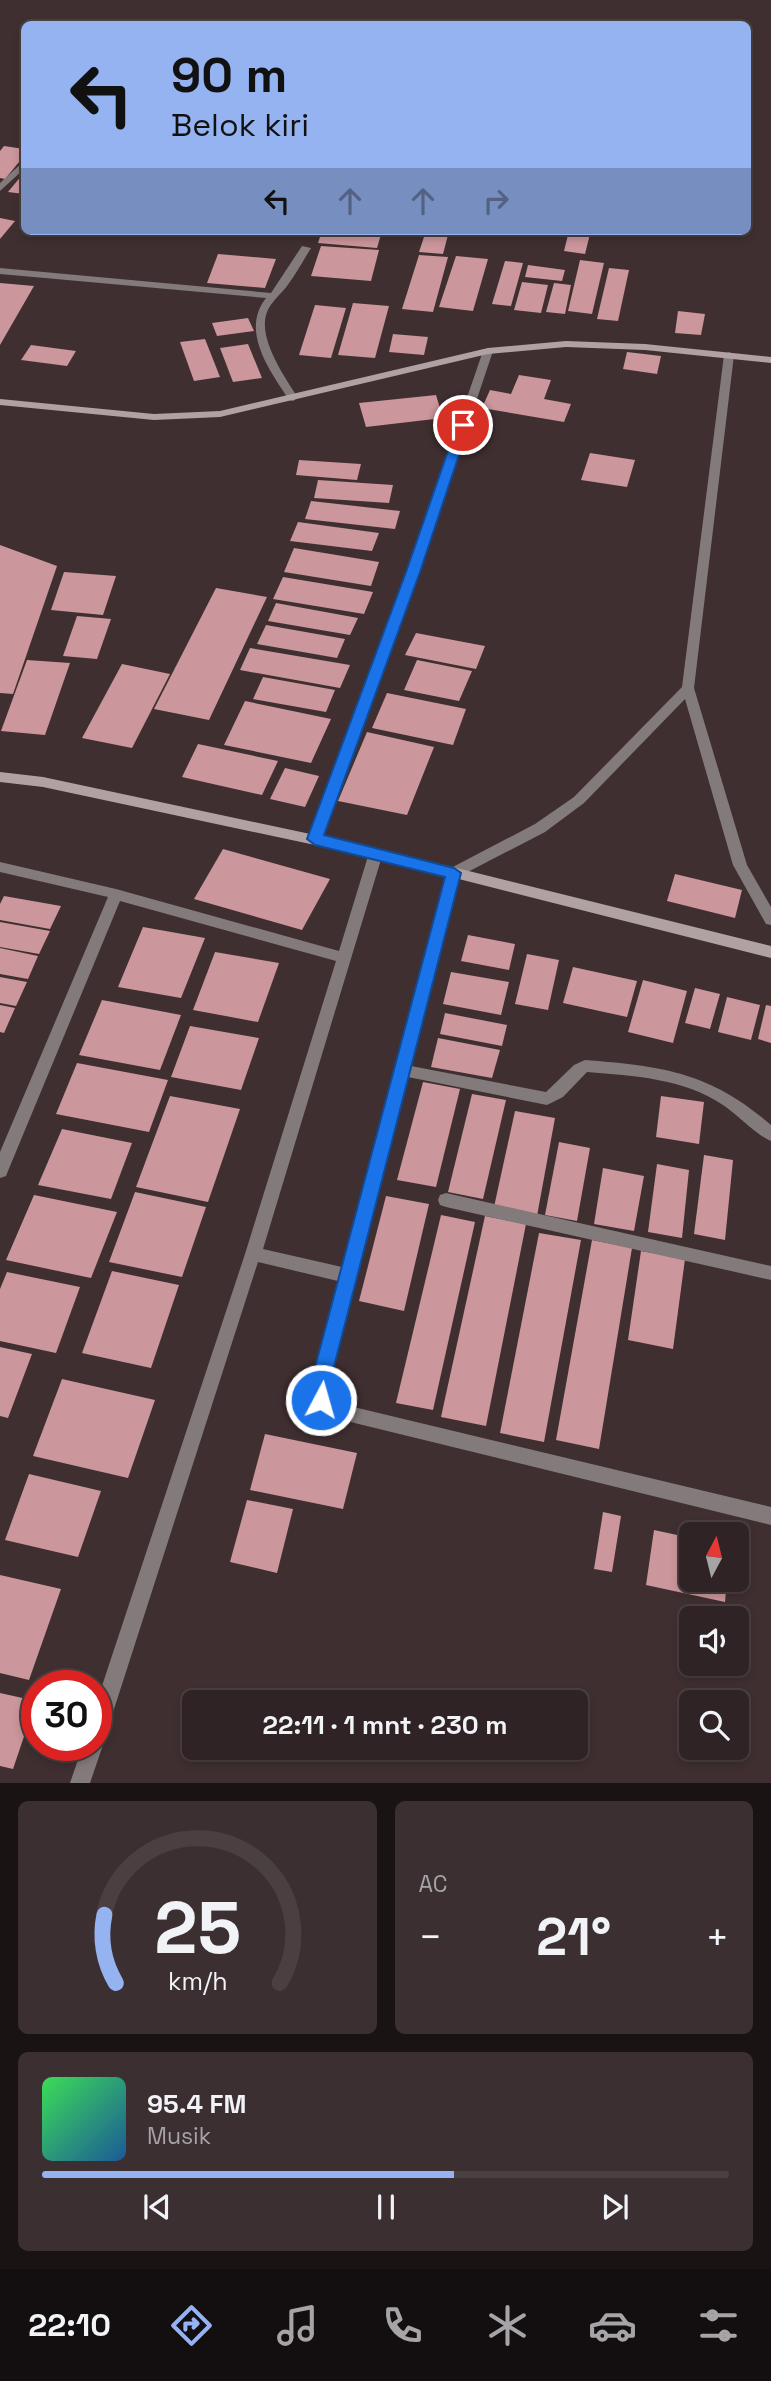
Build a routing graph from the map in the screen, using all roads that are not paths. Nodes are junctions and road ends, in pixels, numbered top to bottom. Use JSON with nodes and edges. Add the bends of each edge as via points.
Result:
{"nodes":[{"id":1,"x":21,"y":167,"type":"edge"},
{"id":2,"x":0,"y":188,"type":"edge"},
{"id":3,"x":306,"y":248,"type":"dead end"},
{"id":4,"x":0,"y":271,"type":"edge"},
{"id":5,"x":274,"y":296,"type":"junction"},
{"id":6,"x":488,"y":351,"type":"junction"},
{"id":7,"x":729,"y":355,"type":"junction"},
{"id":8,"x":771,"y":360,"type":"edge"},
{"id":9,"x":293,"y":398,"type":"junction"},
{"id":10,"x":0,"y":402,"type":"edge"},
{"id":11,"x":688,"y":688,"type":"junction"},
{"id":12,"x":0,"y":777,"type":"edge"},
{"id":13,"x":315,"y":839,"type":"junction"},
{"id":14,"x":376,"y":853,"type":"junction"},
{"id":15,"x":0,"y":867,"type":"edge"},
{"id":16,"x":454,"y":873,"type":"junction"},
{"id":17,"x":116,"y":894,"type":"junction"},
{"id":18,"x":771,"y":920,"type":"edge"},
{"id":19,"x":771,"y":952,"type":"edge"},
{"id":20,"x":343,"y":958,"type":"junction"},
{"id":21,"x":402,"y":1070,"type":"junction"},
{"id":22,"x":771,"y":1134,"type":"edge"},
{"id":23,"x":0,"y":1171,"type":"edge"},
{"id":24,"x":446,"y":1200,"type":"dead end"},
{"id":25,"x":253,"y":1254,"type":"junction"},
{"id":26,"x":771,"y":1272,"type":"edge"},
{"id":27,"x":348,"y":1276,"type":"junction"},
{"id":28,"x":771,"y":1516,"type":"edge"},
{"id":29,"x":112,"y":1685,"type":"edge"},
{"id":30,"x":88,"y":1761,"type":"edge"},
{"id":31,"x":80,"y":1783,"type":"edge"}],
"edges":[{"from":1,"to":2,"type":"street"},
{"from":3,"to":5,"type":"street"},
{"from":4,"to":5,"type":"street"},
{"from":5,"to":9,"type":"street","via":[[262,312],[260,327],[281,381]]},
{"from":6,"to":7,"type":"street","via":[[598,344]]},
{"from":6,"to":9,"type":"street"},
{"from":6,"to":13,"type":"street"},
{"from":7,"to":8,"type":"street"},
{"from":7,"to":11,"type":"street"},
{"from":9,"to":10,"type":"street","via":[[220,414],[154,417]]},
{"from":11,"to":16,"type":"street","via":[[579,800],[540,828]]},
{"from":11,"to":18,"type":"street","via":[[740,865]]},
{"from":12,"to":13,"type":"street"},
{"from":13,"to":14,"type":"street"},
{"from":14,"to":16,"type":"street"},
{"from":14,"to":20,"type":"street"},
{"from":15,"to":17,"type":"street"},
{"from":16,"to":19,"type":"street"},
{"from":16,"to":21,"type":"street"},
{"from":17,"to":20,"type":"street"},
{"from":17,"to":23,"type":"street"},
{"from":20,"to":25,"type":"street"},
{"from":21,"to":22,"type":"street","via":[[547,1099],[585,1066],[645,1070],[694,1081],[730,1100]]},
{"from":21,"to":27,"type":"street"},
{"from":24,"to":26,"type":"street"},
{"from":25,"to":27,"type":"street"},
{"from":25,"to":29,"type":"street"},
{"from":27,"to":28,"type":"street","via":[[318,1390],[332,1410]]},
{"from":30,"to":31,"type":"street"}]}
